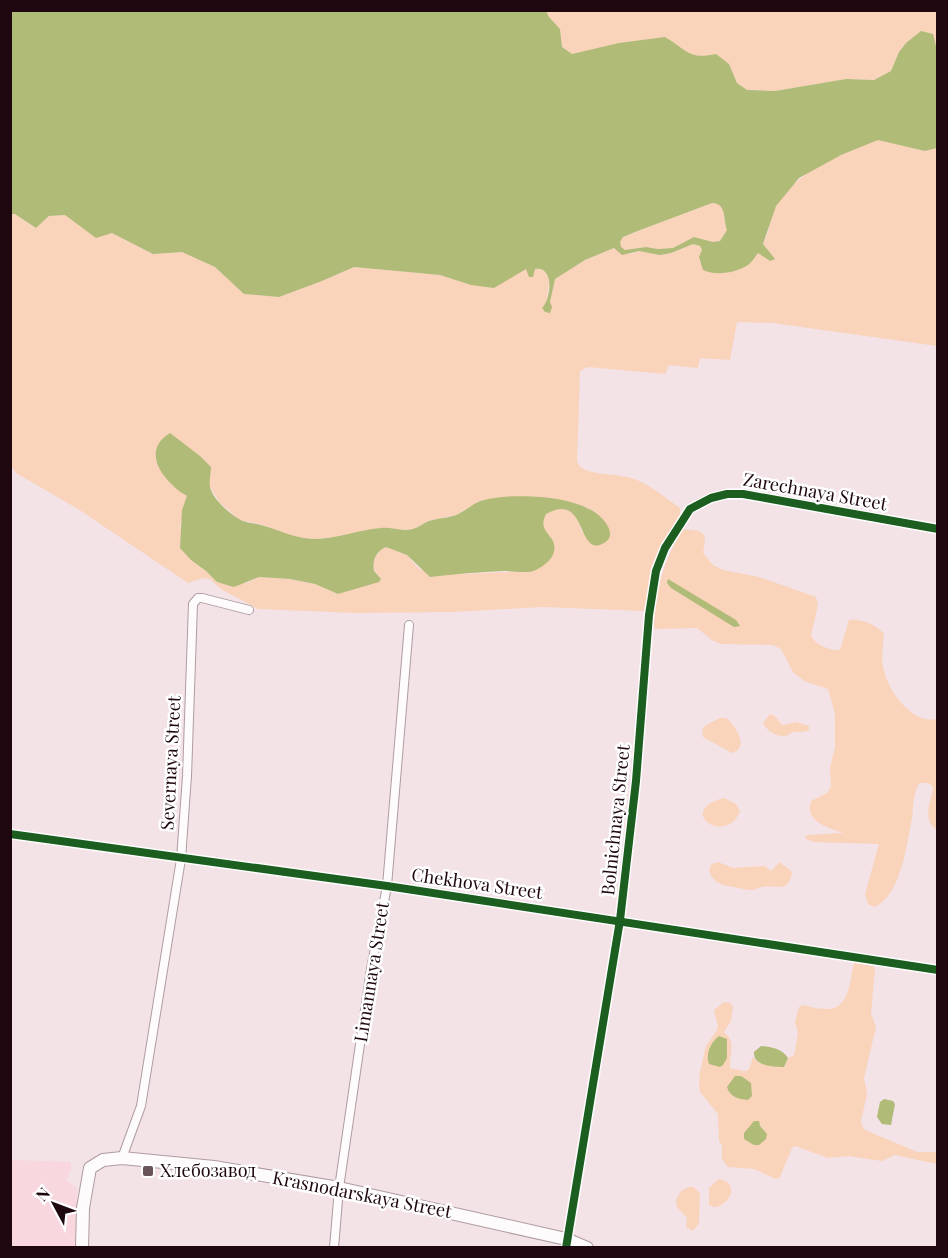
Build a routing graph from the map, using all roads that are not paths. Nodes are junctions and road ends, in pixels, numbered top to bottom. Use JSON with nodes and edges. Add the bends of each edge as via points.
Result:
{"nodes":[{"id":1,"x":690,"y":509,"type":"joint"},
{"id":2,"x":938,"y":529,"type":"edge"},
{"id":3,"x":249,"y":610,"type":"dead end"},
{"id":4,"x":409,"y":625,"type":"dead end"},
{"id":5,"x":10,"y":834,"type":"edge"},
{"id":6,"x":181,"y":859,"type":"junction"},
{"id":7,"x":387,"y":886,"type":"junction"},
{"id":8,"x":620,"y":920,"type":"junction"},
{"id":9,"x":938,"y":970,"type":"edge"},
{"id":10,"x":122,"y":1158,"type":"junction"},
{"id":11,"x":339,"y":1188,"type":"junction"},
{"id":12,"x":566,"y":1243,"type":"edge"},
{"id":13,"x":82,"y":1248,"type":"edge"},
{"id":14,"x":334,"y":1248,"type":"edge"},
{"id":15,"x":587,"y":1248,"type":"edge"}],
"edges":[{"from":1,"to":2,"type":"street","name":"Zarechnaya Street","via":[[711,498],[743,494]]},
{"from":1,"to":8,"type":"street","name":"Bolnichnaya Street","via":[[665,548],[653,587]]},
{"from":3,"to":6,"type":"street","name":"Severnaya Street","via":[[202,598],[193,604]]},
{"from":4,"to":7,"type":"street","name":"Limannaya Street"},
{"from":5,"to":6,"type":"street","name":"Chekhova Street"},
{"from":6,"to":7,"type":"street","name":"Chekhova Street"},
{"from":6,"to":10,"type":"street","name":"Severnaya Street","via":[[141,1106]]},
{"from":7,"to":8,"type":"street","name":"Chekhova Street"},
{"from":7,"to":11,"type":"street","name":"Limannaya Street"},
{"from":8,"to":9,"type":"street","name":"Chekhova Street"},
{"from":8,"to":12,"type":"street","name":"Bolnichnaya Street"},
{"from":10,"to":11,"type":"street","name":"Krasnodarskaya Street","via":[[214,1167]]},
{"from":10,"to":13,"type":"street","name":"Krasnodarskaya Street","via":[[98,1161],[90,1168]]},
{"from":11,"to":12,"type":"street","name":"Krasnodarskaya Street"},
{"from":11,"to":14,"type":"street","name":"Limannaya Street"},
{"from":12,"to":15,"type":"street","name":"Krasnodarskaya Street"}]}
